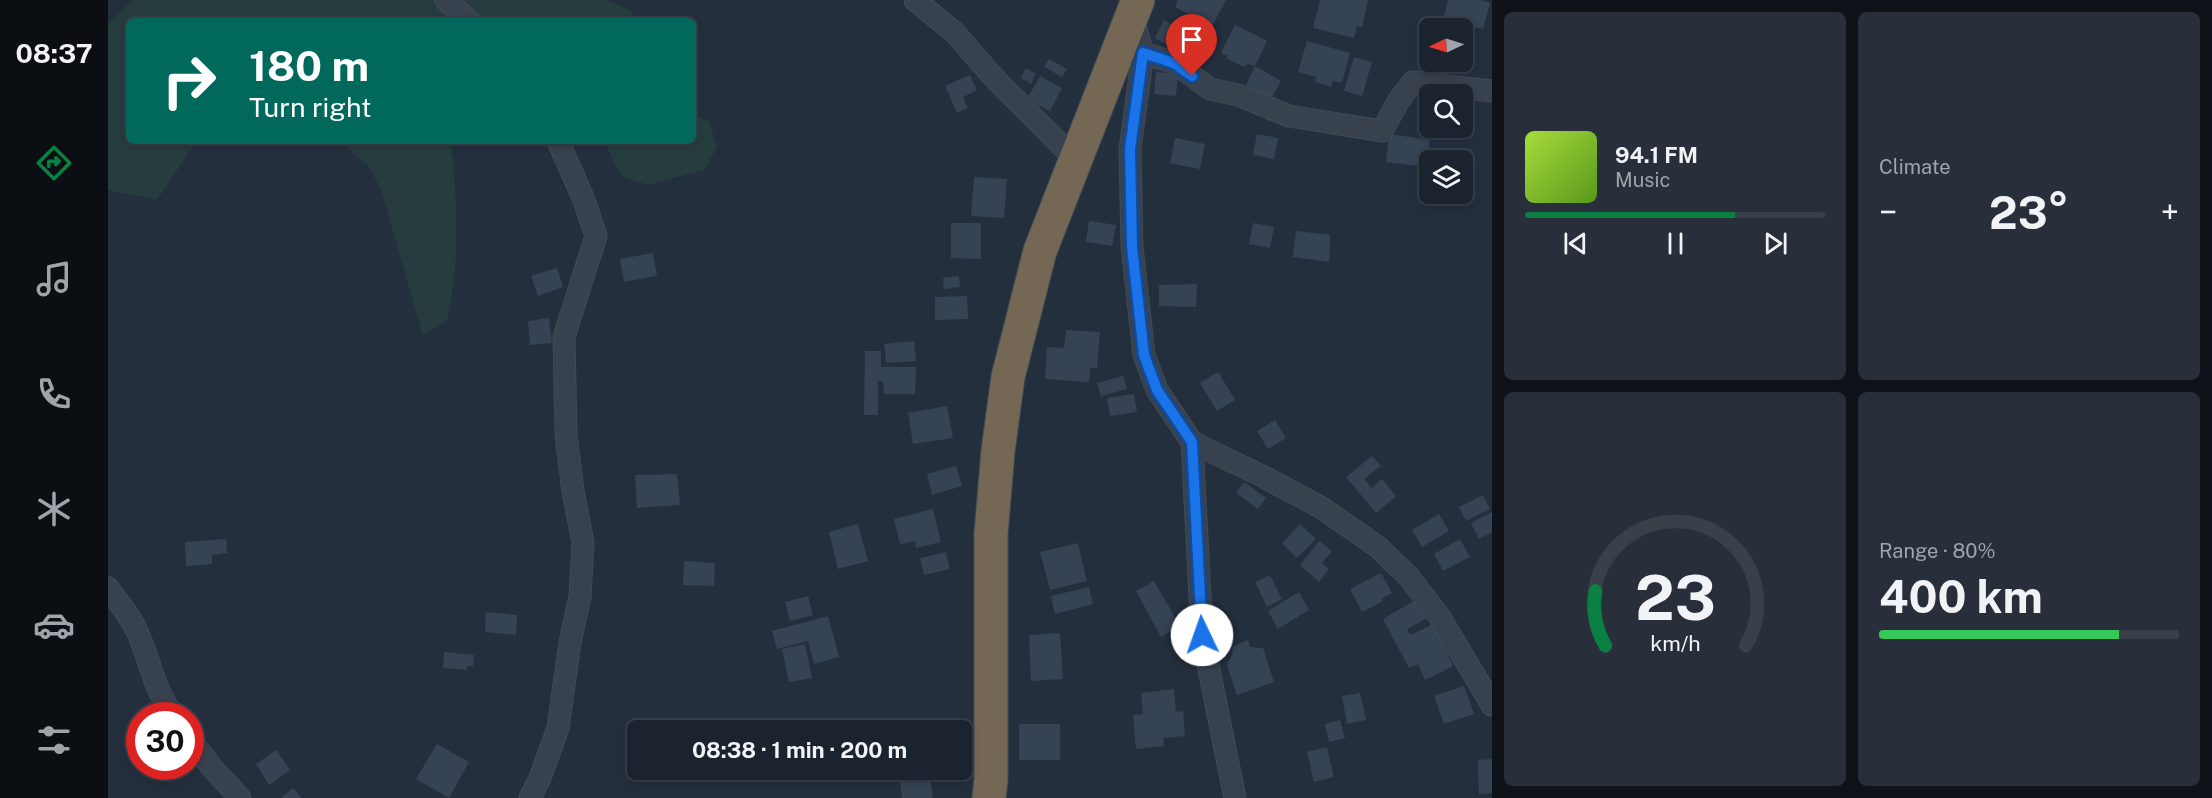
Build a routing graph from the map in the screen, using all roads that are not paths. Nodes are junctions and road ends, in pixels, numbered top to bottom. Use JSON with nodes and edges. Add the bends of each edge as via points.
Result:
{"nodes":[{"id":1,"x":446,"y":0,"type":"edge"},
{"id":2,"x":915,"y":0,"type":"edge"},
{"id":3,"x":1135,"y":9,"type":"edge"},
{"id":4,"x":466,"y":18,"type":"edge"},
{"id":5,"x":1143,"y":53,"type":"junction"},
{"id":6,"x":1492,"y":91,"type":"edge"},
{"id":7,"x":559,"y":144,"type":"edge"},
{"id":8,"x":1077,"y":161,"type":"junction"},
{"id":9,"x":1192,"y":442,"type":"junction"},
{"id":10,"x":108,"y":588,"type":"edge"},
{"id":11,"x":164,"y":702,"type":"edge"},
{"id":12,"x":1492,"y":705,"type":"edge"},
{"id":13,"x":204,"y":757,"type":"edge"},
{"id":14,"x":240,"y":798,"type":"edge"},
{"id":15,"x":530,"y":798,"type":"edge"},
{"id":16,"x":989,"y":798,"type":"edge"},
{"id":17,"x":1235,"y":798,"type":"edge"}],
"edges":[{"from":1,"to":4,"type":"street"},
{"from":2,"to":8,"type":"street","via":[[954,32]]},
{"from":3,"to":5,"type":"street"},
{"from":3,"to":8,"type":"highway"},
{"from":5,"to":6,"type":"street","via":[[1174,63],[1210,89],[1238,95],[1289,116],[1382,131],[1413,82]]},
{"from":5,"to":9,"type":"street","via":[[1130,149],[1132,247],[1144,355],[1157,390]]},
{"from":7,"to":15,"type":"street","via":[[596,236],[564,337],[566,435],[582,554],[580,597],[558,728]]},
{"from":8,"to":16,"type":"highway","via":[[1040,251],[1008,377],[991,534]]},
{"from":9,"to":12,"type":"street","via":[[1322,508],[1378,547],[1409,577],[1439,616]]},
{"from":9,"to":17,"type":"street","via":[[1202,635]]},
{"from":10,"to":11,"type":"street","via":[[136,629]]},
{"from":13,"to":14,"type":"street"}]}
